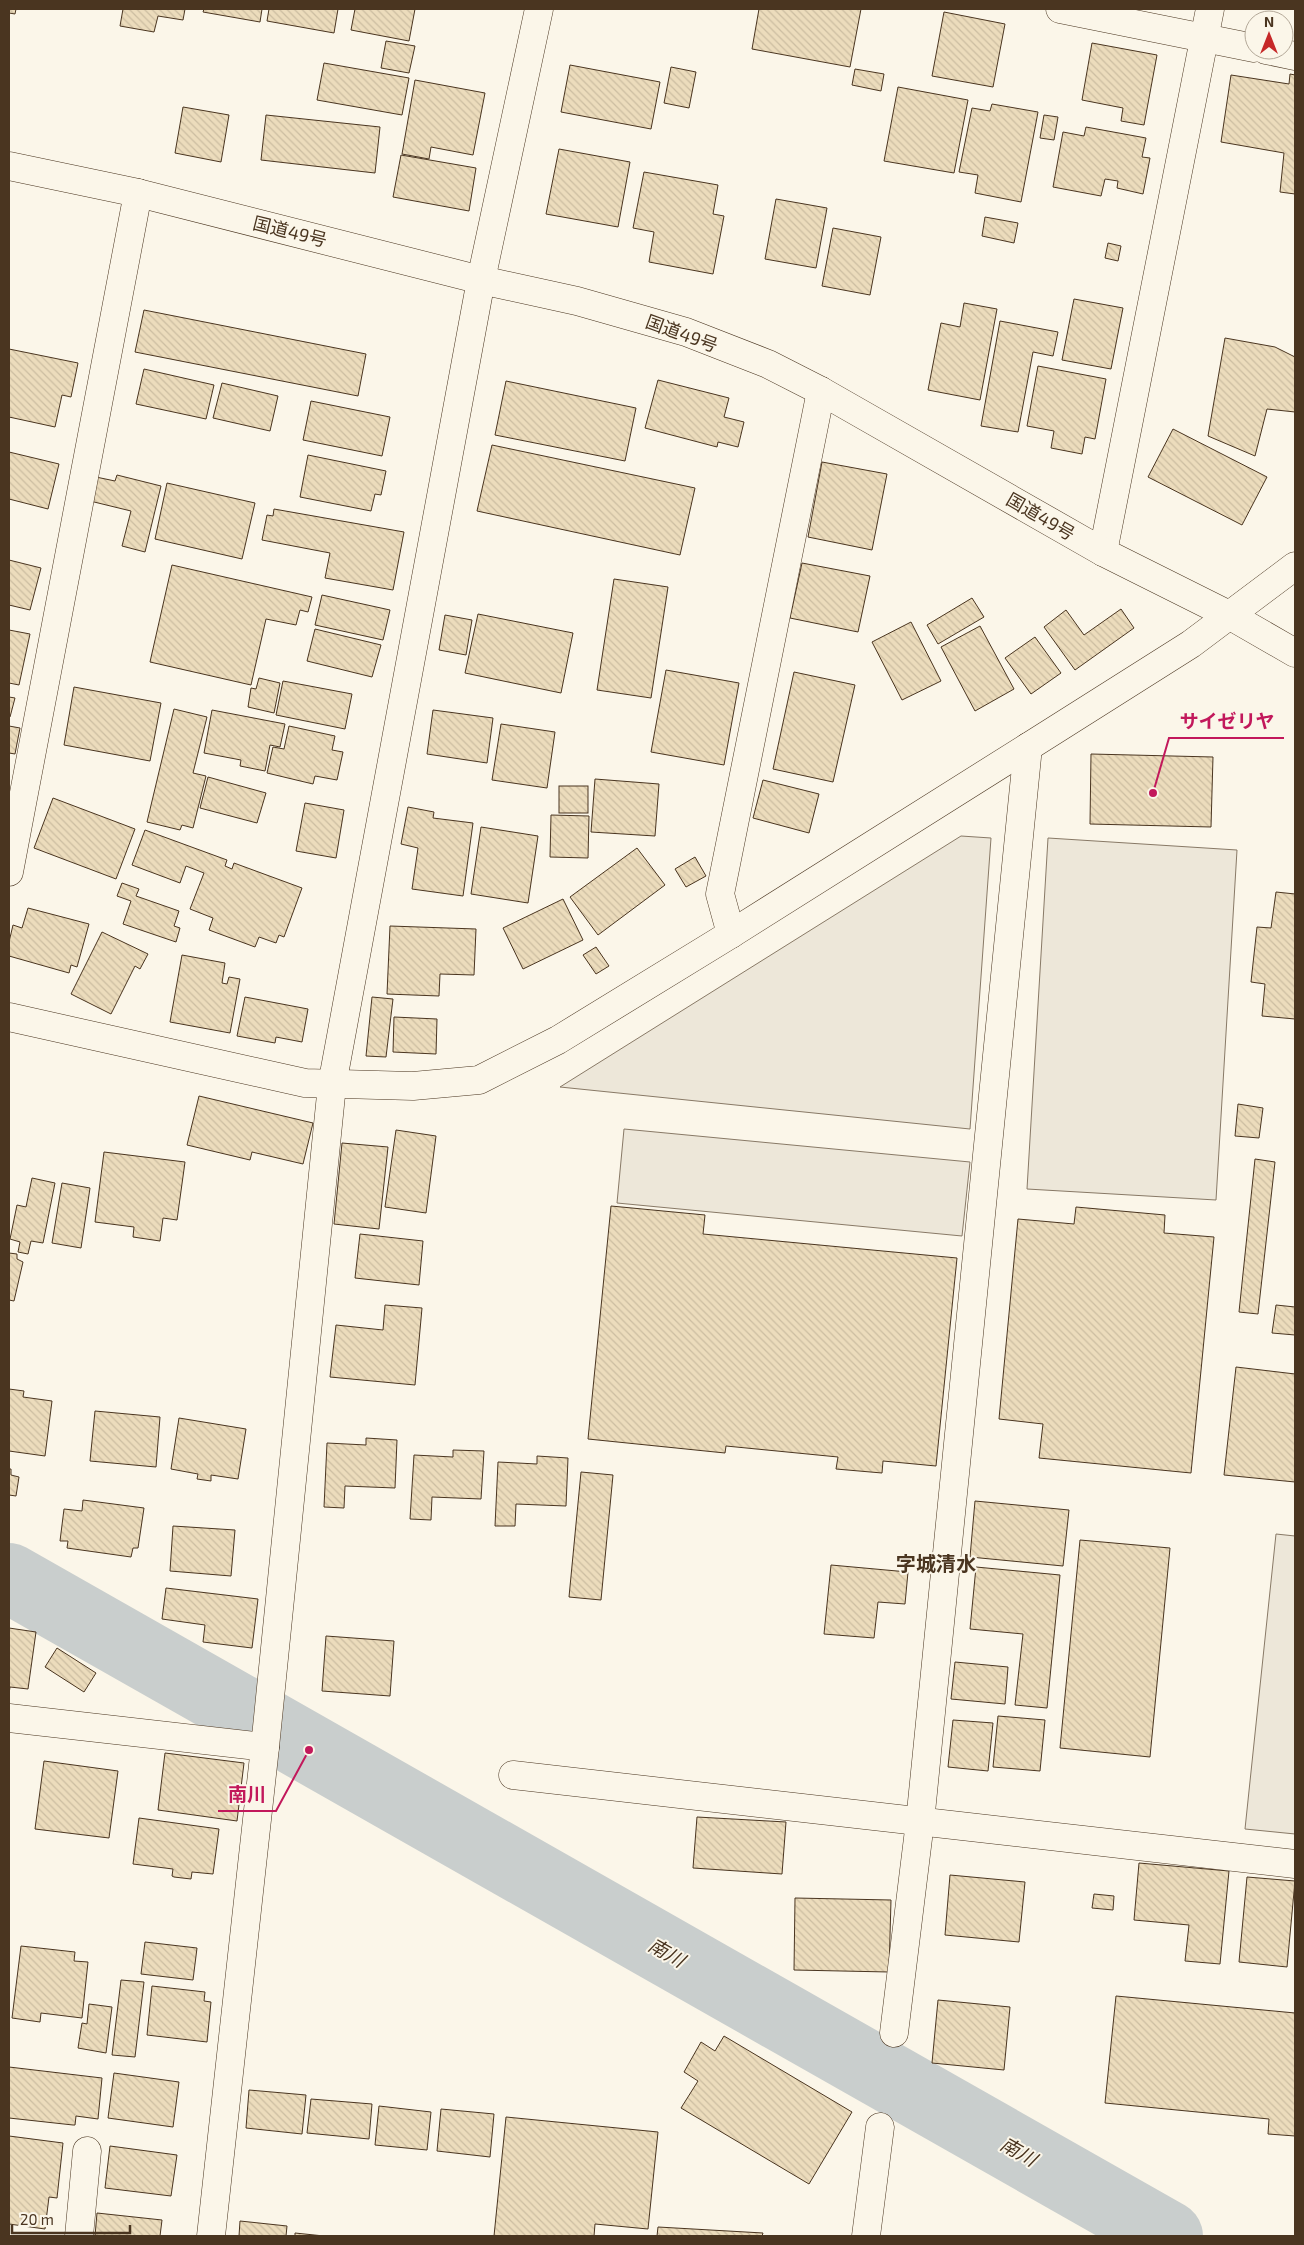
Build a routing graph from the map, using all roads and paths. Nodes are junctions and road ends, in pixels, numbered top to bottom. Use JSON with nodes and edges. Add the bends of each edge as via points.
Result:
{"nodes":[{"id":1,"x":539,"y":9,"type":"edge"},
{"id":2,"x":1060,"y":9,"type":"edge"},
{"id":3,"x":1210,"y":9,"type":"edge"},
{"id":4,"x":1204,"y":38,"type":"junction"},
{"id":5,"x":1244,"y":46,"type":"edge"},
{"id":6,"x":9,"y":166,"type":"edge"},
{"id":7,"x":138,"y":193,"type":"junction"},
{"id":8,"x":481,"y":280,"type":"junction"},
{"id":9,"x":821,"y":391,"type":"junction"},
{"id":10,"x":1103,"y":552,"type":"junction"},
{"id":11,"x":1295,"y":566,"type":"edge"},
{"id":12,"x":1229,"y":616,"type":"junction"},
{"id":13,"x":1295,"y":653,"type":"edge"},
{"id":14,"x":1028,"y":747,"type":"junction"},
{"id":15,"x":9,"y":872,"type":"edge"},
{"id":16,"x":731,"y":934,"type":"junction"},
{"id":17,"x":9,"y":1017,"type":"edge"},
{"id":18,"x":332,"y":1085,"type":"junction"},
{"id":19,"x":9,"y":1718,"type":"edge"},
{"id":20,"x":265,"y":1747,"type":"junction"},
{"id":21,"x":513,"y":1774,"type":"dead end"},
{"id":22,"x":920,"y":1822,"type":"junction"},
{"id":23,"x":1295,"y":1864,"type":"edge"},
{"id":24,"x":894,"y":2033,"type":"dead end"},
{"id":25,"x":880,"y":2127,"type":"dead end"},
{"id":26,"x":87,"y":2151,"type":"dead end"},
{"id":27,"x":79,"y":2236,"type":"edge"},
{"id":28,"x":211,"y":2236,"type":"edge"},
{"id":29,"x":866,"y":2236,"type":"edge"}],
"edges":[{"from":1,"to":8,"type":"main road"},
{"from":2,"to":4,"type":"main road"},
{"from":3,"to":4,"type":"main road"},
{"from":4,"to":5,"type":"main road"},
{"from":4,"to":10,"type":"main road"},
{"from":6,"to":7,"type":"main road","name":"国道49号"},
{"from":7,"to":8,"type":"main road","name":"国道49号"},
{"from":7,"to":15,"type":"main road"},
{"from":8,"to":9,"type":"main road","name":"国道49号","via":[[577,301],[686,332],[768,364]]},
{"from":8,"to":18,"type":"main road"},
{"from":9,"to":10,"type":"main road","name":"国道49号"},
{"from":9,"to":16,"type":"main road","via":[[720,894]]},
{"from":10,"to":12,"type":"main road","name":"国道49号"},
{"from":11,"to":12,"type":"main road"},
{"from":12,"to":13,"type":"main road","name":"国道49号"},
{"from":12,"to":14,"type":"main road","via":[[1191,644]]},
{"from":14,"to":16,"type":"main road"},
{"from":14,"to":22,"type":"main road"},
{"from":16,"to":18,"type":"main road","via":[[558,1040],[479,1080],[413,1086]]},
{"from":17,"to":18,"type":"main road","via":[[305,1083]]},
{"from":18,"to":20,"type":"main road"},
{"from":19,"to":20,"type":"main road"},
{"from":20,"to":28,"type":"main road"},
{"from":21,"to":22,"type":"main road"},
{"from":22,"to":23,"type":"main road"},
{"from":22,"to":24,"type":"main road"},
{"from":25,"to":29,"type":"main road"},
{"from":26,"to":27,"type":"main road"}]}
